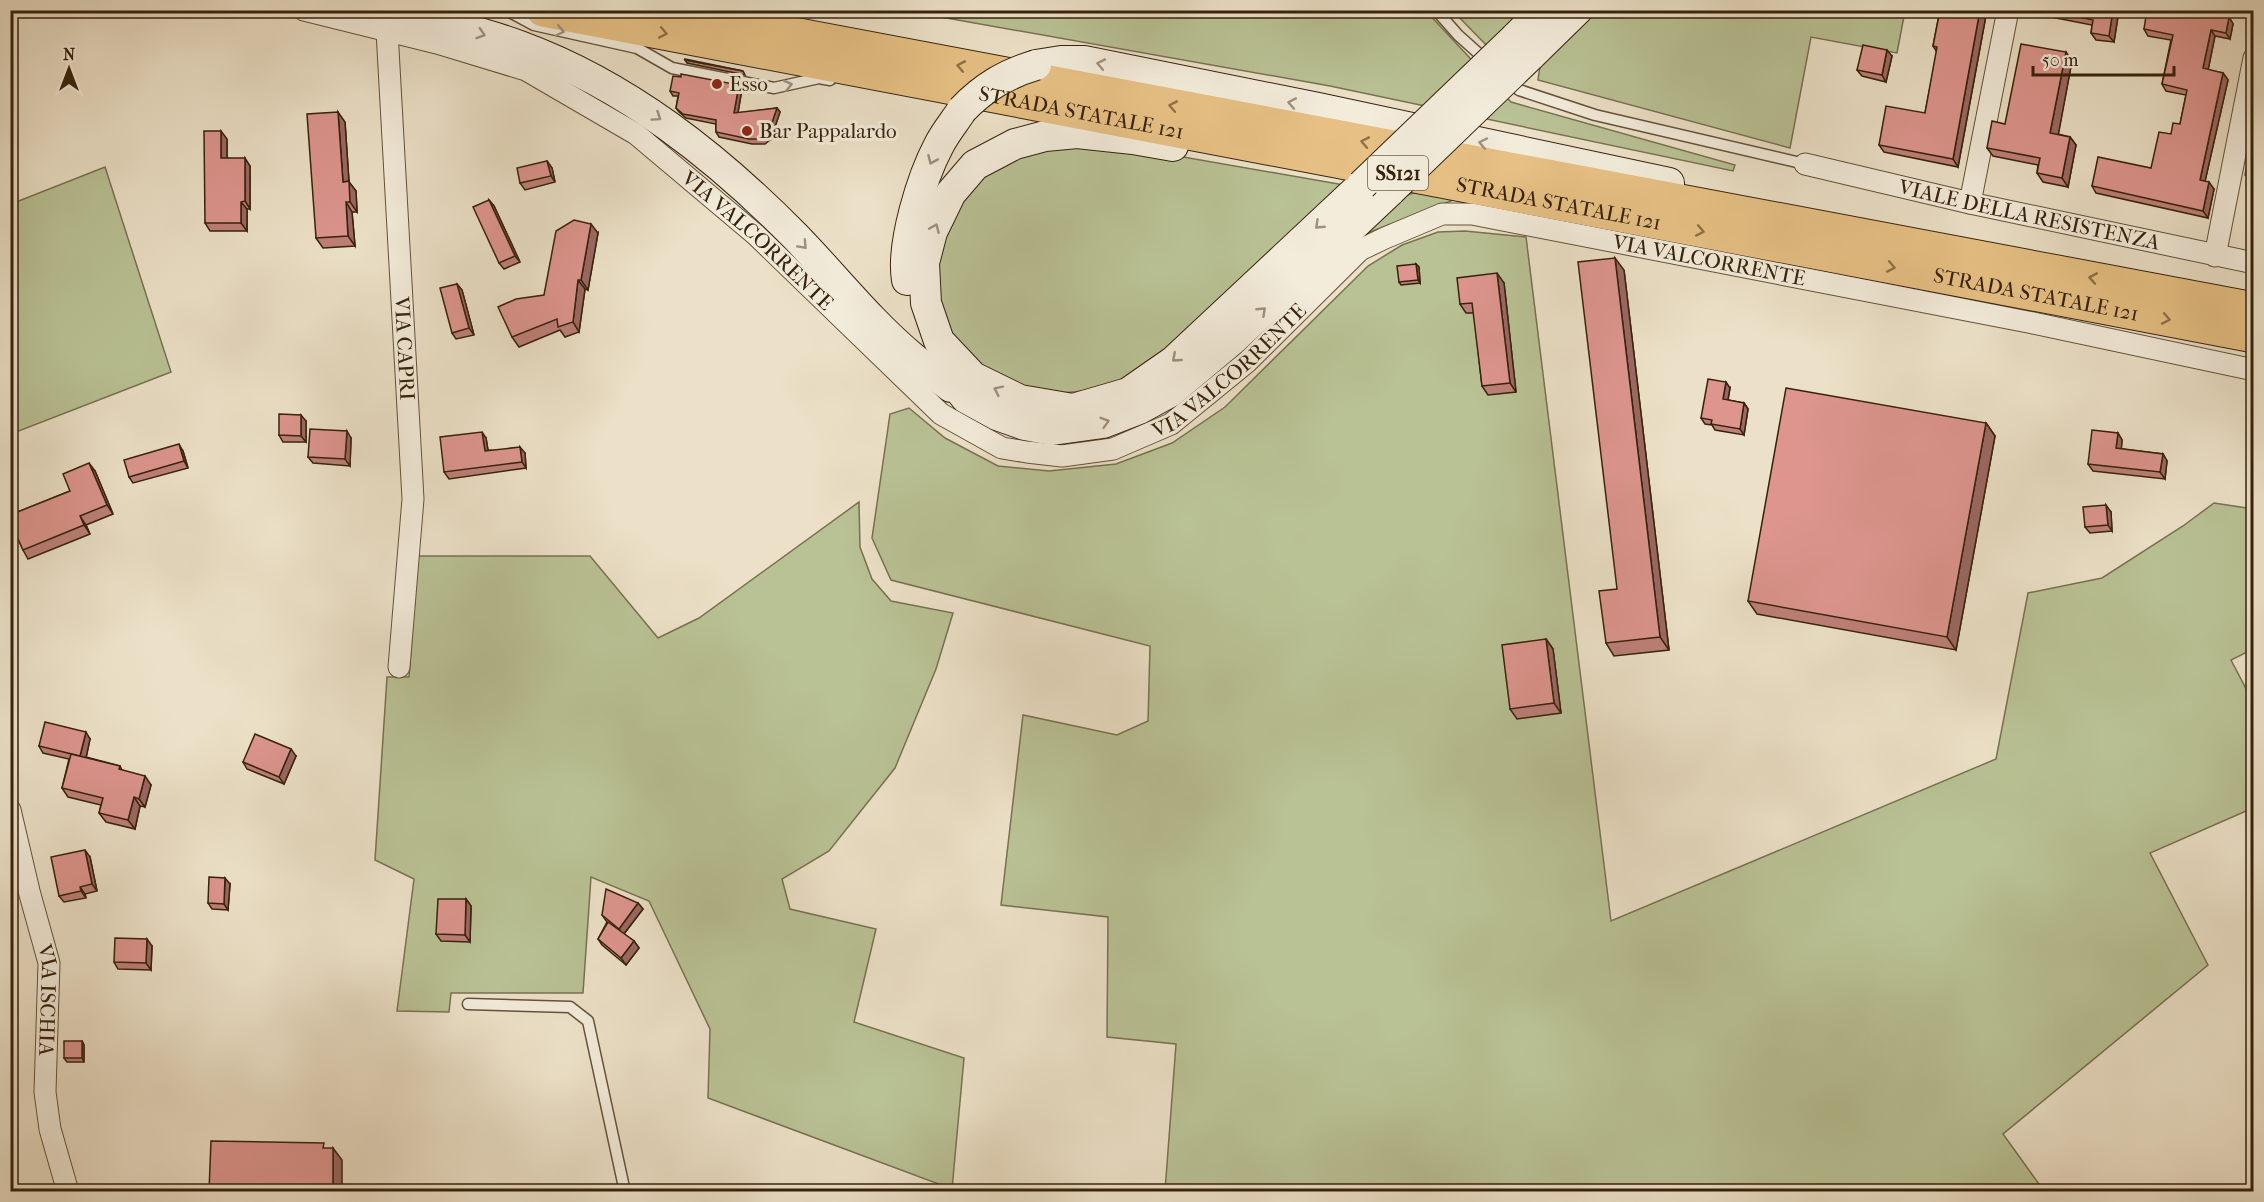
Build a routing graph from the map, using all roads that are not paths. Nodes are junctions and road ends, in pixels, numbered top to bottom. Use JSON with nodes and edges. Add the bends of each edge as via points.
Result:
{"nodes":[{"id":1,"x":304,"y":10,"type":"edge"},
{"id":2,"x":506,"y":10,"type":"edge"},
{"id":3,"x":543,"y":10,"type":"edge"},
{"id":4,"x":666,"y":10,"type":"edge"},
{"id":5,"x":1436,"y":10,"type":"edge"},
{"id":6,"x":1543,"y":10,"type":"edge"},
{"id":7,"x":1577,"y":10,"type":"edge"},
{"id":8,"x":2008,"y":10,"type":"edge"},
{"id":9,"x":385,"y":21,"type":"edge"},
{"id":10,"x":1523,"y":47,"type":"junction"},
{"id":11,"x":2253,"y":58,"type":"edge"},
{"id":12,"x":842,"y":82,"type":"dead end"},
{"id":13,"x":1010,"y":100,"type":"junction"},
{"id":14,"x":959,"y":106,"type":"junction"},
{"id":15,"x":1805,"y":164,"type":"joint"},
{"id":16,"x":1424,"y":178,"type":"junction"},
{"id":17,"x":1970,"y":203,"type":"junction"},
{"id":18,"x":1969,"y":255,"type":"junction"},
{"id":19,"x":2216,"y":256,"type":"junction"},
{"id":20,"x":2253,"y":263,"type":"edge"},
{"id":21,"x":2253,"y":309,"type":"edge"},
{"id":22,"x":2253,"y":336,"type":"edge"},
{"id":23,"x":2253,"y":370,"type":"edge"},
{"id":24,"x":966,"y":398,"type":"junction"},
{"id":25,"x":399,"y":667,"type":"dead end"},
{"id":26,"x":10,"y":810,"type":"edge"},
{"id":27,"x":468,"y":1004,"type":"dead end"},
{"id":28,"x":68,"y":1191,"type":"edge"},
{"id":29,"x":625,"y":1191,"type":"edge"}],
"edges":[{"from":1,"to":9,"type":"street","name":"VIA VALCORRENTE"},
{"from":2,"to":12,"type":"lane","one_way":true,"via":[[534,25],[637,48],[672,68],[774,88],[819,78]]},
{"from":3,"to":13,"type":"main road","name":"STRADA STATALE 121","number":"SS121","one_way":true},
{"from":18,"to":4,"type":"main road","name":"STRADA STATALE 121","number":"SS121","one_way":true},
{"from":5,"to":15,"type":"lane","via":[[1519,90],[1595,115]]},
{"from":6,"to":10,"type":"main road"},
{"from":7,"to":10,"type":"main road"},
{"from":8,"to":17,"type":"street"},
{"from":9,"to":23,"type":"street","name":"VIA VALCORRENTE","via":[[437,43],[526,70],[636,134],[756,235],[941,414],[1002,448],[1062,456],[1113,449],[1171,424],[1247,362],[1360,250],[1442,214],[1472,214]]},
{"from":9,"to":24,"type":"main road","one_way":true,"via":[[453,25],[520,46],[624,95],[738,183],[911,356]]},
{"from":9,"to":25,"type":"street","name":"VIA CAPRI","via":[[413,499]]},
{"from":10,"to":16,"type":"main road","one_way":true,"bridge":true,"via":[[1362,185],[1174,361],[1128,393],[1073,409],[1020,400],[973,377],[939,341],[926,303],[924,262],[932,232],[951,193],[975,165],[1015,144],[1046,136],[1077,133],[1133,139],[1345,178]]},
{"from":24,"to":10,"type":"main road","one_way":true,"bridge":true,"via":[[996,415],[1052,430],[1103,423],[1170,392],[1391,190]]},
{"from":11,"to":19,"type":"street"},
{"from":13,"to":14,"type":"lane"},
{"from":13,"to":16,"type":"main road","name":"STRADA STATALE 121","number":"SS121"},
{"from":18,"to":14,"type":"main road","one_way":true,"bridge":true,"via":[[1835,216],[1084,61],[1061,61],[1015,71]]},
{"from":14,"to":24,"type":"main road","one_way":true,"via":[[923,180],[909,239],[906,276],[918,329]]},
{"from":15,"to":17,"type":"street","name":"VIALE DELLA RESISTENZA"},
{"from":16,"to":22,"type":"main road","name":"STRADA STATALE 121","number":"SS121","one_way":true},
{"from":17,"to":19,"type":"street","name":"VIALE DELLA RESISTENZA"},
{"from":21,"to":18,"type":"main road","name":"STRADA STATALE 121","number":"SS121","one_way":true},
{"from":19,"to":20,"type":"street","name":"VIALE DELLA RESISTENZA"},
{"from":26,"to":28,"type":"street","name":"VIA ISCHIA","via":[[49,963],[45,1092],[50,1129]]},
{"from":27,"to":29,"type":"lane","via":[[570,1007],[588,1021]]}]}
